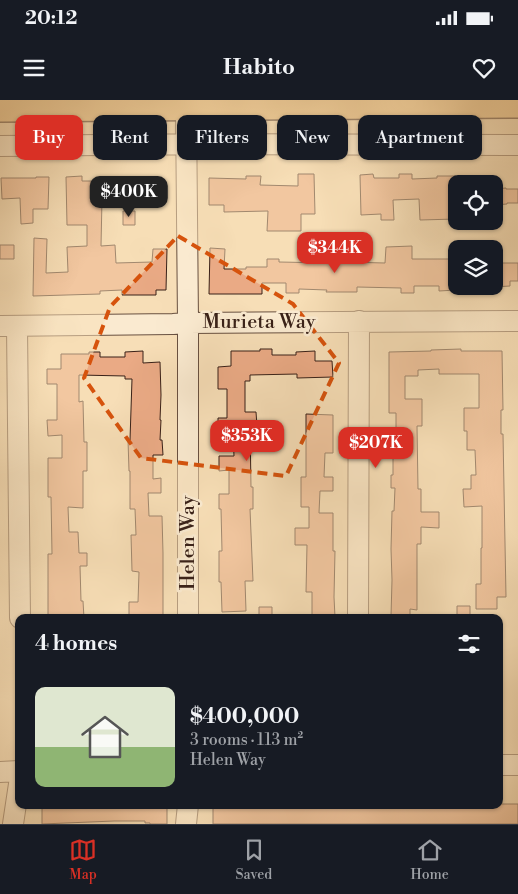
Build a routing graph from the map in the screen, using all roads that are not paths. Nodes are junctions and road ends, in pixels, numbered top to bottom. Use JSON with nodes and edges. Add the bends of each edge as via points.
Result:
{"nodes":[{"id":1,"x":325,"y":103,"type":"edge"},
{"id":2,"x":489,"y":103,"type":"edge"},
{"id":3,"x":156,"y":104,"type":"edge"},
{"id":4,"x":518,"y":105,"type":"edge"},
{"id":5,"x":1,"y":106,"type":"edge"},
{"id":6,"x":186,"y":108,"type":"junction"},
{"id":7,"x":186,"y":115,"type":"edge"},
{"id":8,"x":177,"y":145,"type":"edge"},
{"id":9,"x":267,"y":145,"type":"edge"},
{"id":10,"x":518,"y":145,"type":"edge"},
{"id":11,"x":0,"y":146,"type":"edge"},
{"id":12,"x":187,"y":160,"type":"edge"},
{"id":13,"x":359,"y":321,"type":"junction"},
{"id":14,"x":518,"y":321,"type":"edge"},
{"id":15,"x":188,"y":323,"type":"junction"},
{"id":16,"x":8,"y":326,"type":"edge"},
{"id":17,"x":20,"y":614,"type":"edge"},
{"id":18,"x":188,"y":614,"type":"edge"},
{"id":19,"x":358,"y":614,"type":"edge"},
{"id":20,"x":503,"y":765,"type":"edge"},
{"id":21,"x":518,"y":765,"type":"edge"},
{"id":22,"x":0,"y":772,"type":"edge"},
{"id":23,"x":15,"y":772,"type":"edge"},
{"id":24,"x":15,"y":809,"type":"edge"},
{"id":25,"x":188,"y":809,"type":"edge"},
{"id":26,"x":13,"y":824,"type":"edge"},
{"id":27,"x":186,"y":824,"type":"edge"}],
"edges":[{"from":1,"to":2,"type":"main road"},
{"from":1,"to":6,"type":"main road"},
{"from":2,"to":4,"type":"main road"},
{"from":3,"to":5,"type":"main road"},
{"from":3,"to":6,"type":"main road"},
{"from":6,"to":7,"type":"street","name":"Helen Way"},
{"from":8,"to":11,"type":"street"},
{"from":9,"to":10,"type":"street"},
{"from":12,"to":15,"type":"street","name":"Helen Way"},
{"from":13,"to":14,"type":"street","name":"Murieta Way"},
{"from":13,"to":15,"type":"street","name":"Murieta Way"},
{"from":13,"to":19,"type":"street"},
{"from":15,"to":16,"type":"street","name":"Murieta Way"},
{"from":15,"to":18,"type":"street","name":"Helen Way"},
{"from":16,"to":17,"type":"street"},
{"from":20,"to":21,"type":"street"},
{"from":22,"to":23,"type":"street"},
{"from":24,"to":26,"type":"street"},
{"from":25,"to":27,"type":"street"}]}
